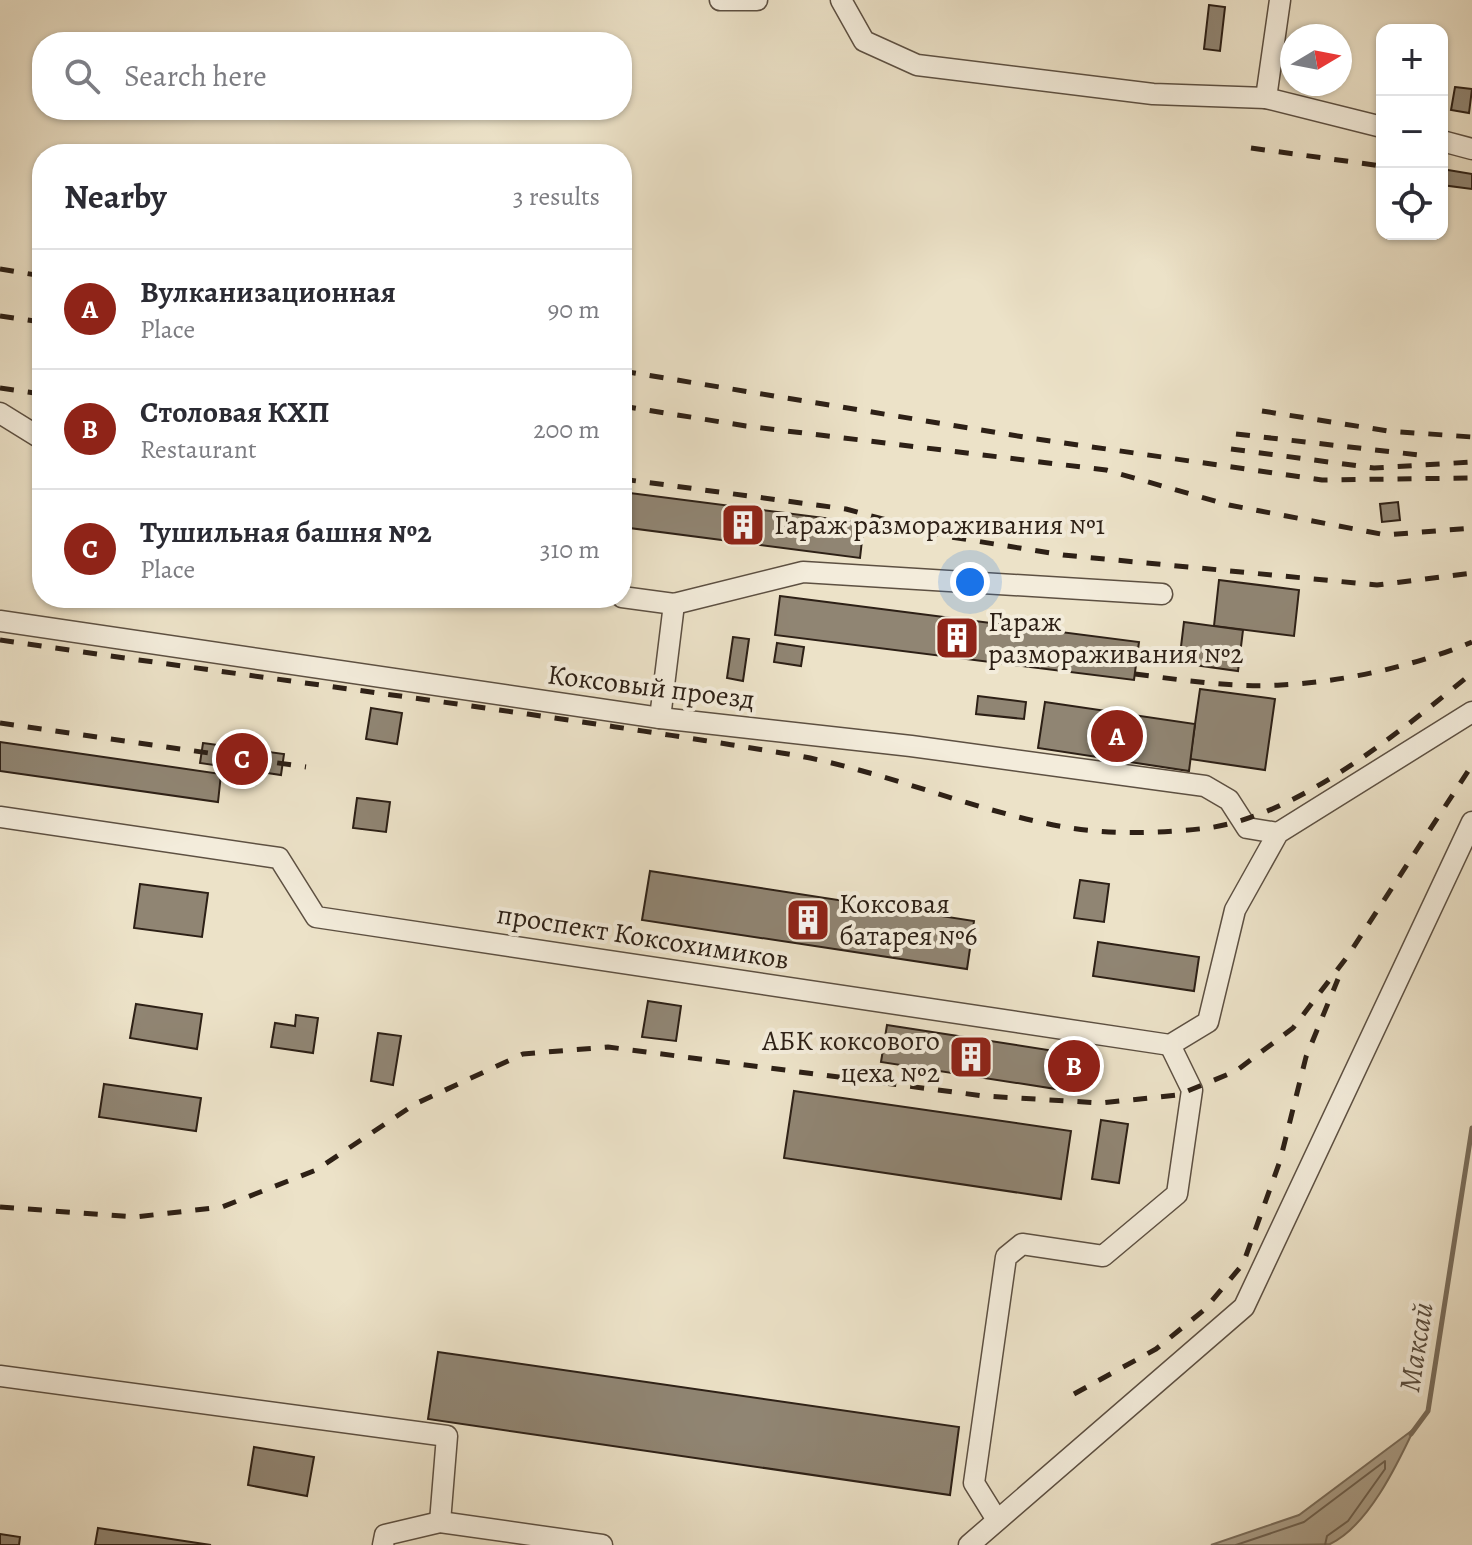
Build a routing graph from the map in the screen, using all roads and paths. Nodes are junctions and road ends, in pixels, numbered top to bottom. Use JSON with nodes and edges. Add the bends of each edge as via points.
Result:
{"nodes":[{"id":1,"x":841,"y":0,"type":"edge"},
{"id":2,"x":1280,"y":0,"type":"edge"},
{"id":3,"x":1266,"y":98,"type":"junction"},
{"id":4,"x":1376,"y":126,"type":"edge"},
{"id":5,"x":1448,"y":143,"type":"edge"},
{"id":6,"x":1472,"y":149,"type":"edge"},
{"id":7,"x":0,"y":413,"type":"edge"},
{"id":8,"x":32,"y":433,"type":"edge"},
{"id":9,"x":1162,"y":594,"type":"dead end"},
{"id":10,"x":632,"y":598,"type":"edge"},
{"id":11,"x":674,"y":604,"type":"junction"},
{"id":12,"x":0,"y":621,"type":"edge"},
{"id":13,"x":1472,"y":712,"type":"edge"},
{"id":14,"x":660,"y":718,"type":"junction"},
{"id":15,"x":0,"y":817,"type":"edge"},
{"id":16,"x":1472,"y":822,"type":"edge"},
{"id":17,"x":1278,"y":833,"type":"junction"},
{"id":18,"x":1170,"y":1045,"type":"junction"},
{"id":19,"x":0,"y":1376,"type":"edge"},
{"id":20,"x":997,"y":1520,"type":"junction"},
{"id":21,"x":440,"y":1522,"type":"junction"},
{"id":22,"x":383,"y":1545,"type":"edge"},
{"id":23,"x":602,"y":1545,"type":"edge"},
{"id":24,"x":969,"y":1545,"type":"edge"}],
"edges":[{"from":1,"to":3,"type":"street","via":[[864,41],[917,65],[1153,94]]},
{"from":2,"to":3,"type":"street"},
{"from":3,"to":4,"type":"street"},
{"from":5,"to":6,"type":"street"},
{"from":7,"to":8,"type":"street"},
{"from":9,"to":11,"type":"street","via":[[803,572]]},
{"from":10,"to":11,"type":"street"},
{"from":11,"to":14,"type":"street"},
{"from":12,"to":14,"type":"street","name":"Коксовый проезд"},
{"from":13,"to":17,"type":"street"},
{"from":14,"to":17,"type":"street","name":"Коксовый проезд","via":[[1205,786],[1229,800],[1247,828]]},
{"from":15,"to":18,"type":"street","name":"проспект Коксохимиков","via":[[279,858],[316,917]]},
{"from":16,"to":20,"type":"street","via":[[1244,1307]]},
{"from":17,"to":18,"type":"street","via":[[1235,910],[1208,1022]]},
{"from":18,"to":20,"type":"street","via":[[1192,1090],[1177,1194],[1103,1256],[1022,1244],[1006,1257],[974,1483]]},
{"from":19,"to":21,"type":"street","via":[[447,1436]]},
{"from":20,"to":24,"type":"street"},
{"from":21,"to":22,"type":"street","via":[[385,1535]]},
{"from":21,"to":23,"type":"street"}]}
